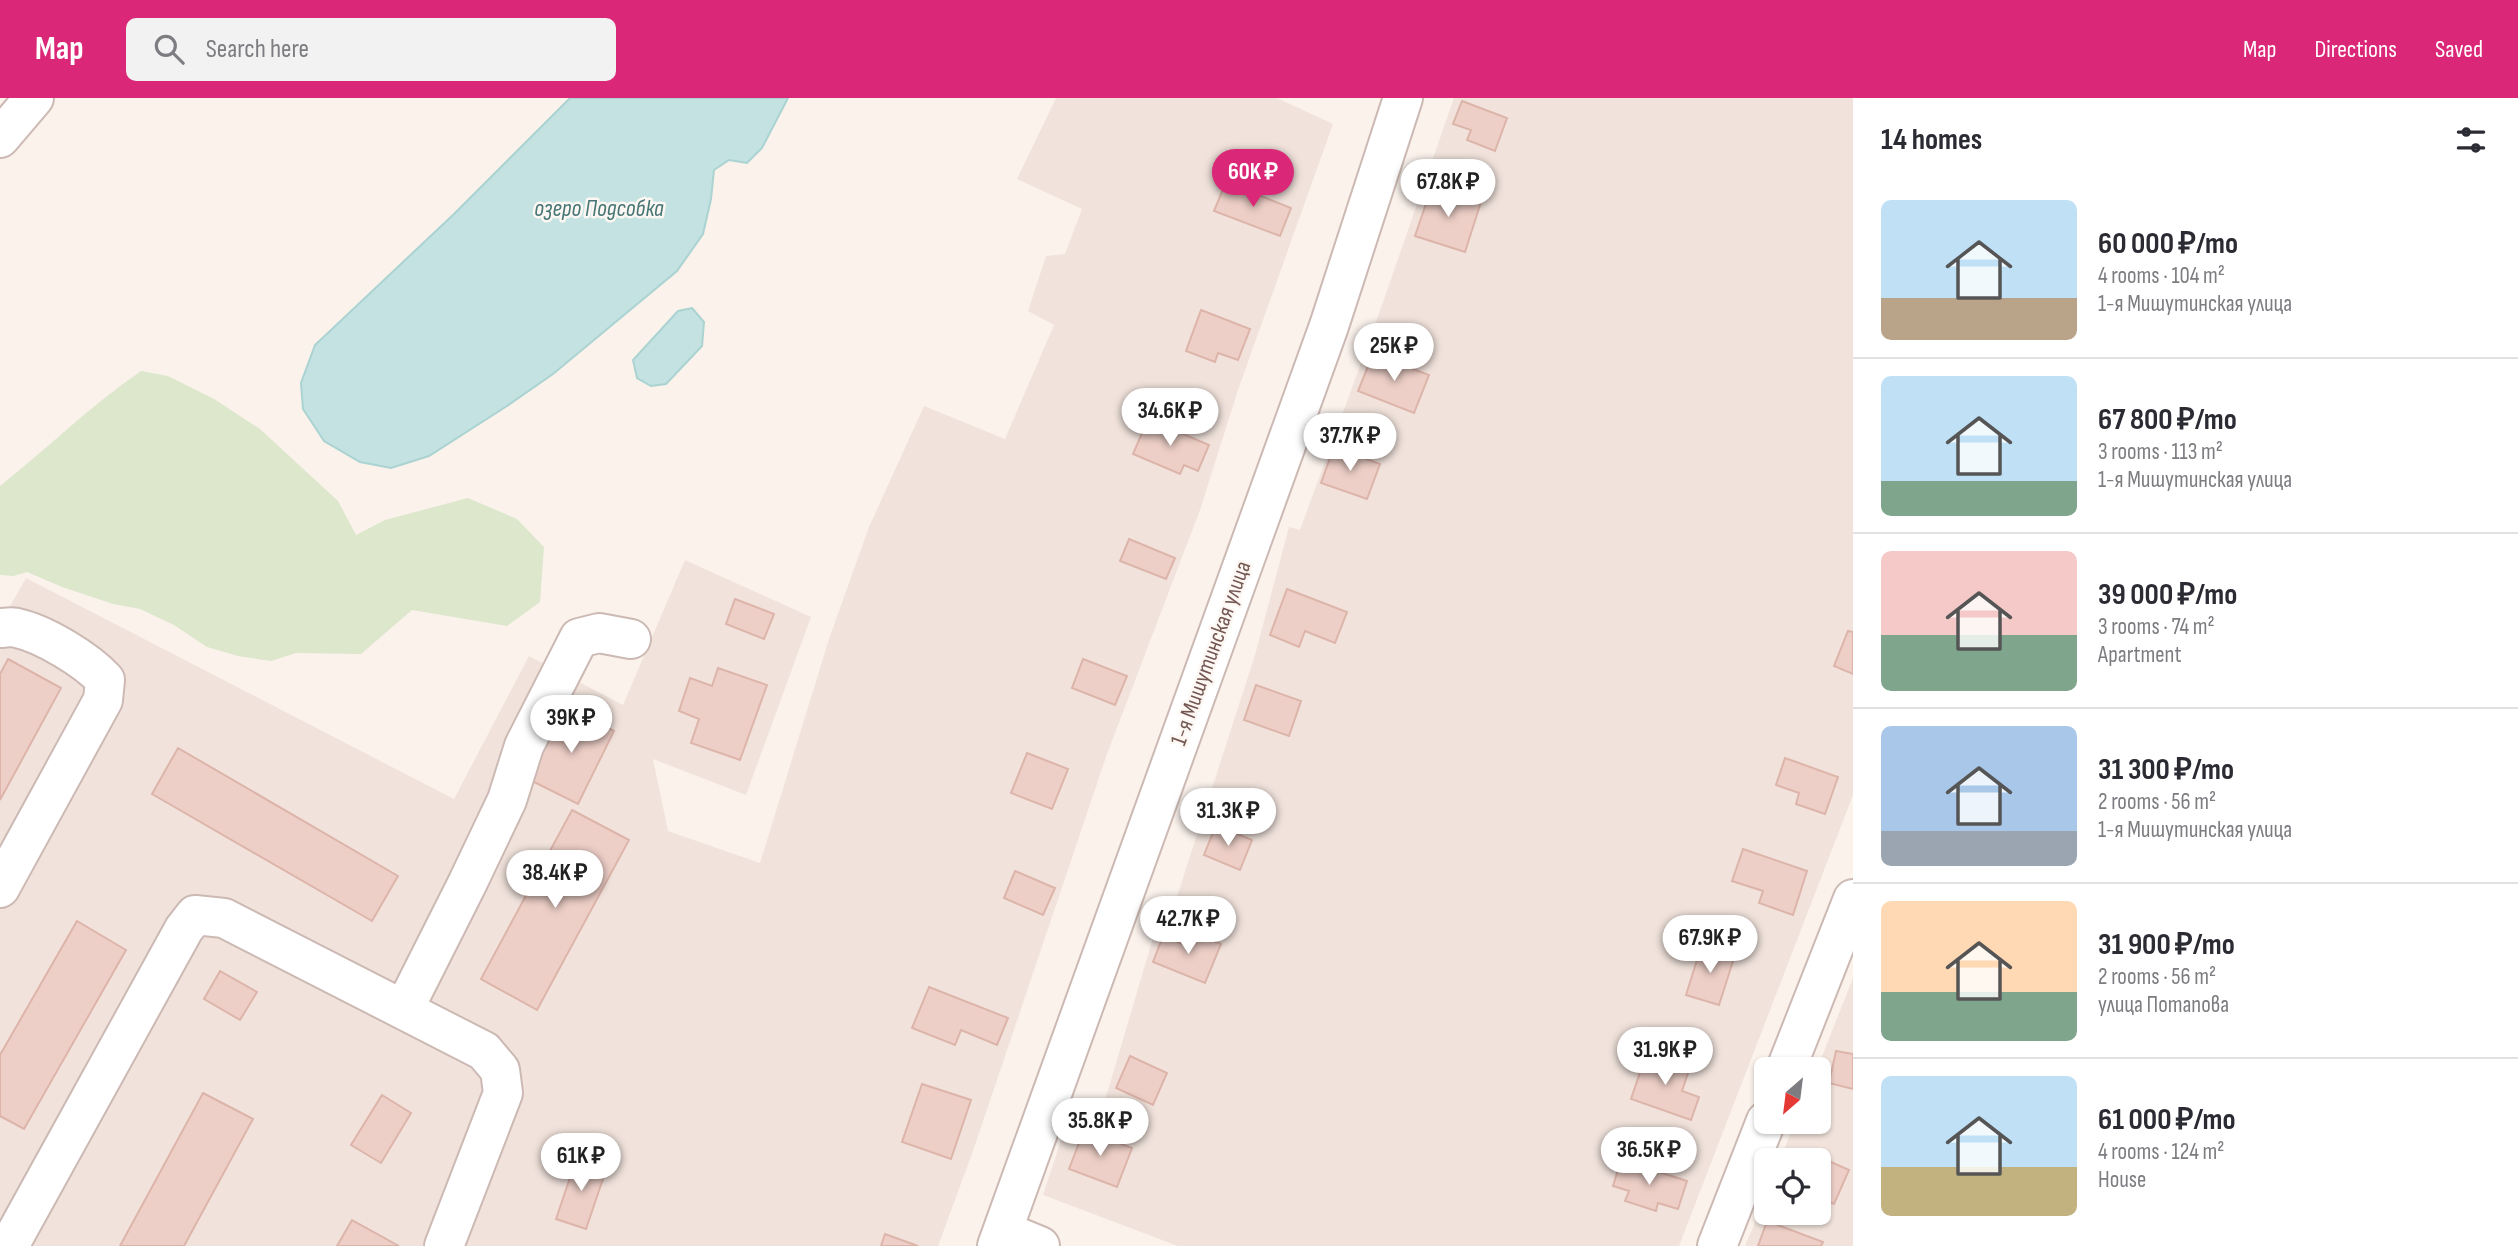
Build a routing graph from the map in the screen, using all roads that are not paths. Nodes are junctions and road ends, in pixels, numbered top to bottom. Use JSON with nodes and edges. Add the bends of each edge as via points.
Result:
{"nodes":[{"id":1,"x":34,"y":98,"type":"edge"},
{"id":2,"x":1403,"y":98,"type":"edge"},
{"id":3,"x":0,"y":138,"type":"edge"},
{"id":4,"x":0,"y":628,"type":"edge"},
{"id":5,"x":631,"y":639,"type":"dead end"},
{"id":6,"x":0,"y":888,"type":"edge"},
{"id":7,"x":1853,"y":900,"type":"edge"},
{"id":8,"x":404,"y":1009,"type":"junction"},
{"id":9,"x":1791,"y":1057,"type":"edge"},
{"id":10,"x":1761,"y":1134,"type":"edge"},
{"id":11,"x":0,"y":1238,"type":"edge"},
{"id":12,"x":1000,"y":1239,"type":"edge"},
{"id":13,"x":9,"y":1246,"type":"edge"},
{"id":14,"x":444,"y":1246,"type":"edge"},
{"id":15,"x":1040,"y":1246,"type":"edge"},
{"id":16,"x":1717,"y":1246,"type":"edge"}],
"edges":[{"from":1,"to":3,"type":"street"},
{"from":2,"to":12,"type":"street","name":"1-я Мишутинская улица","via":[[1329,326]]},
{"from":4,"to":6,"type":"street","via":[[15,627],[43,638],[94,668],[105,680],[103,700]]},
{"from":5,"to":8,"type":"street","via":[[600,633],[579,638],[524,746],[496,824]]},
{"from":7,"to":9,"type":"street"},
{"from":8,"to":13,"type":"street","via":[[224,918],[195,915]]},
{"from":8,"to":14,"type":"street","via":[[484,1051],[500,1070],[503,1093]]},
{"from":10,"to":16,"type":"street"},
{"from":11,"to":13,"type":"street"},
{"from":12,"to":15,"type":"street"}]}
